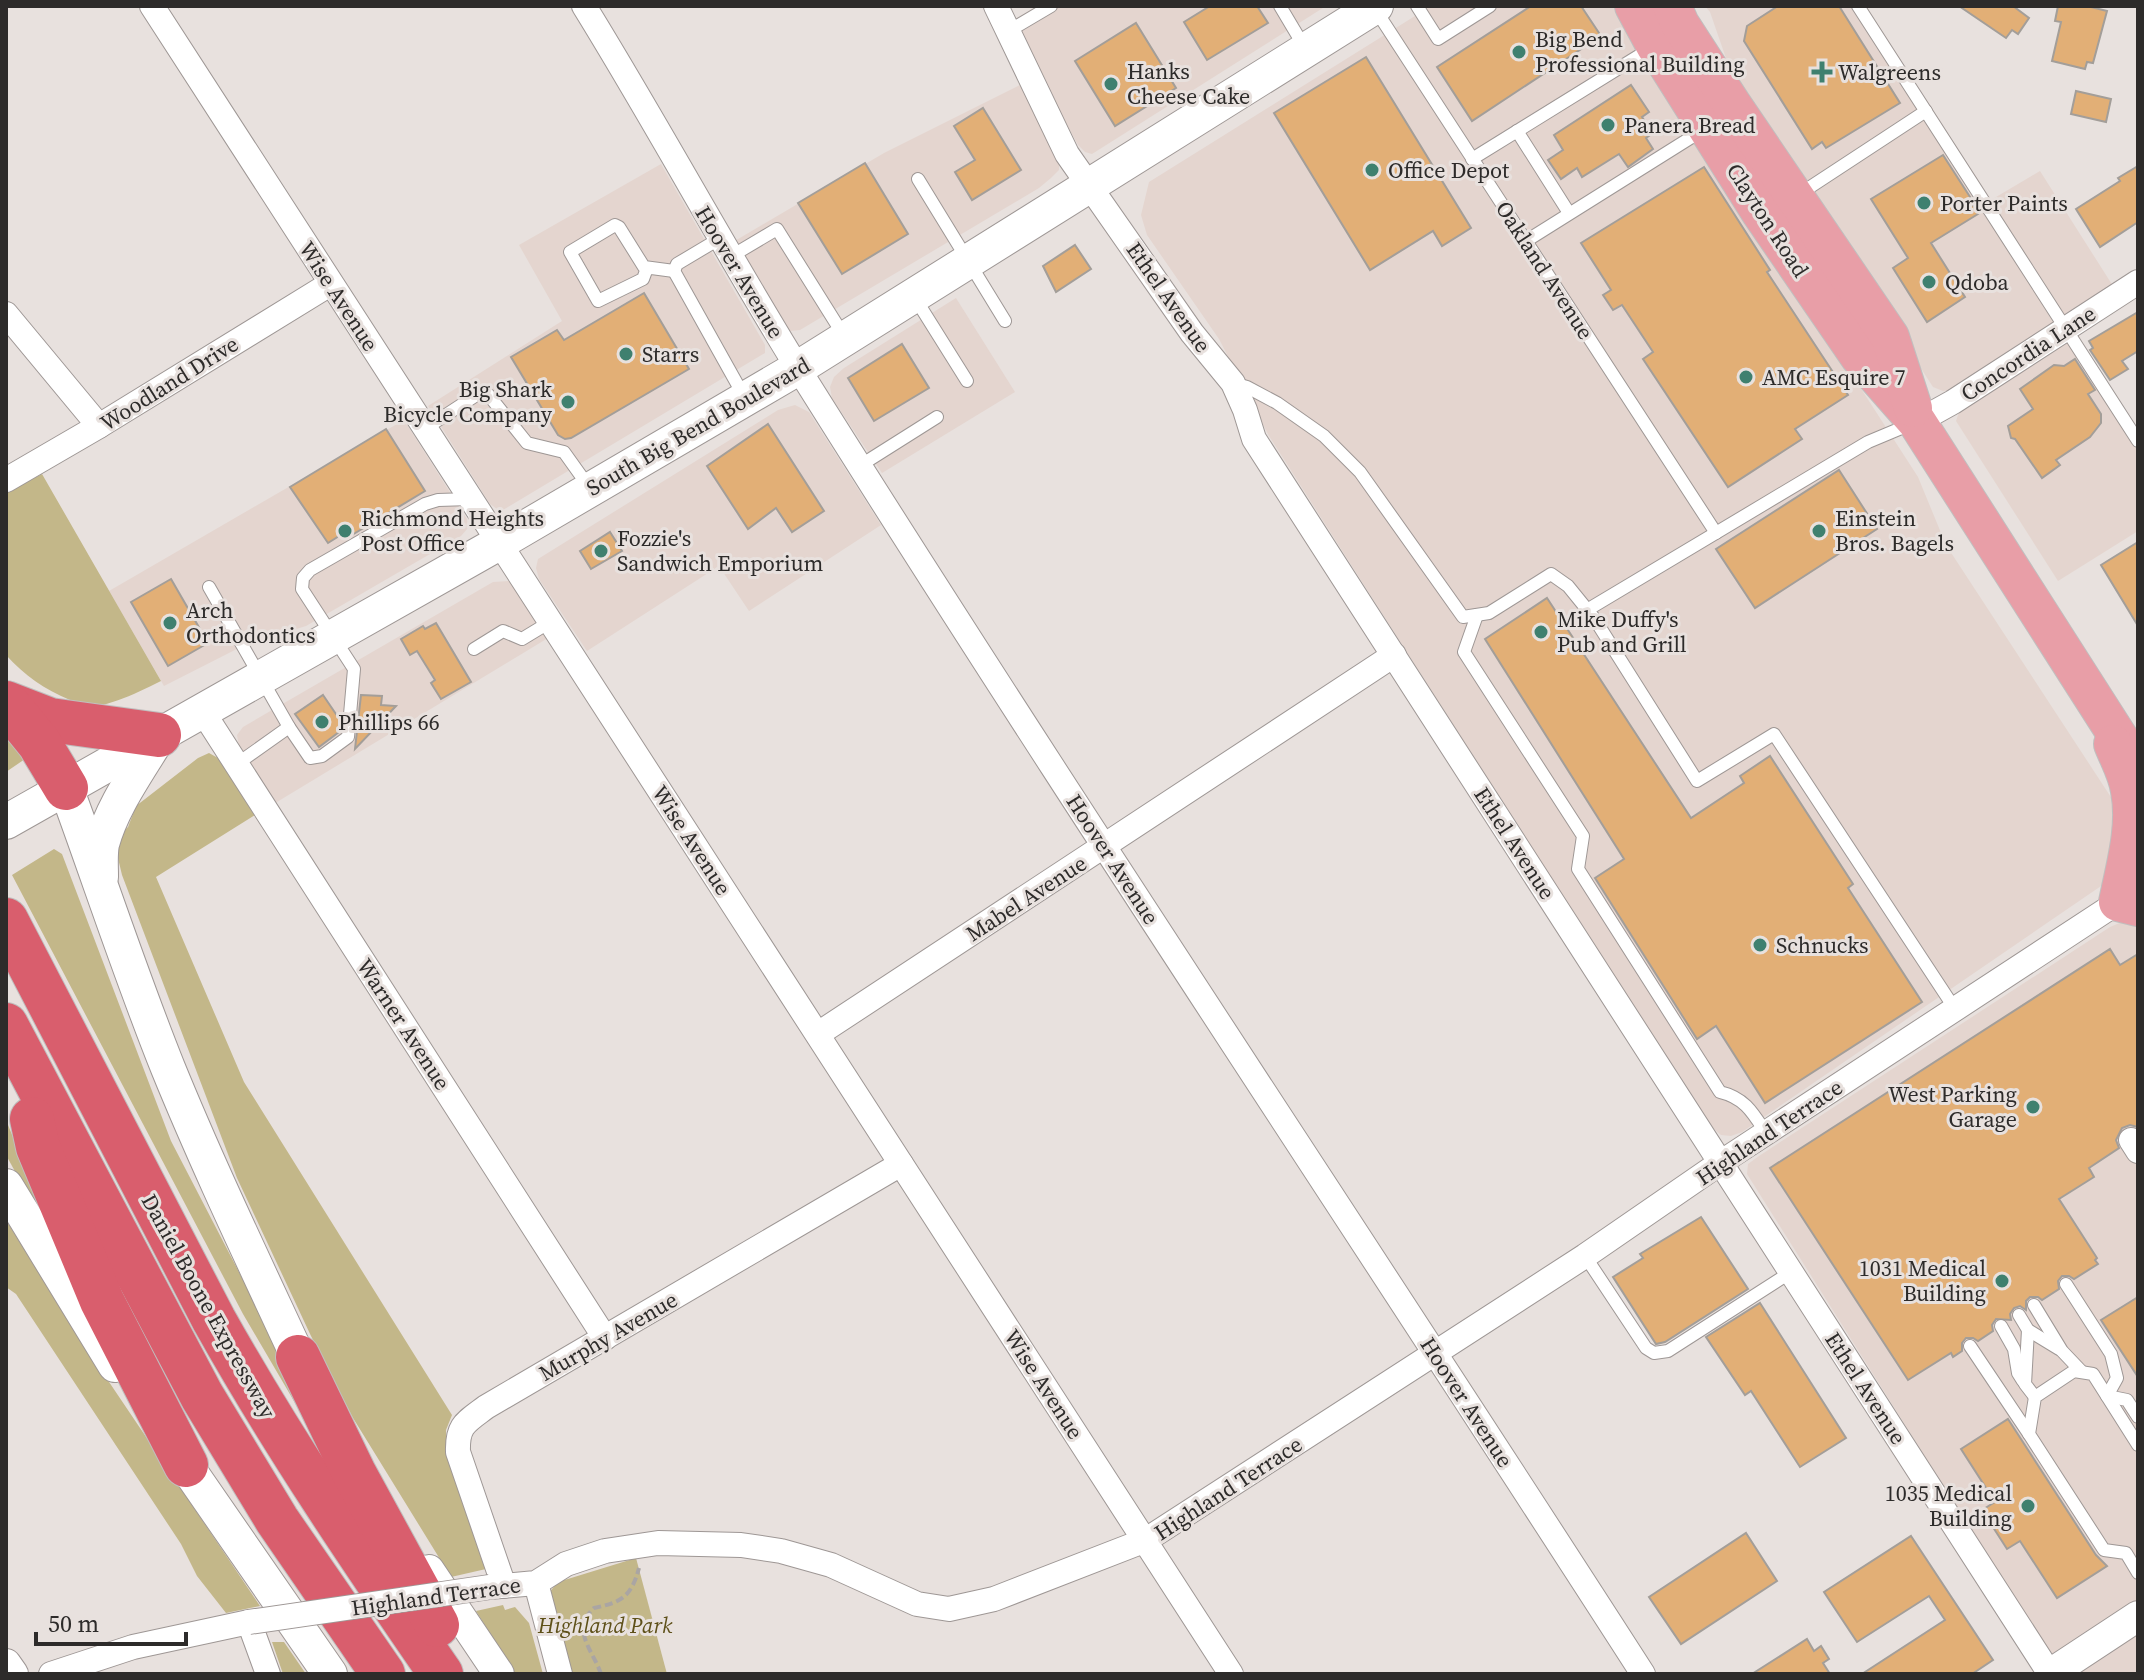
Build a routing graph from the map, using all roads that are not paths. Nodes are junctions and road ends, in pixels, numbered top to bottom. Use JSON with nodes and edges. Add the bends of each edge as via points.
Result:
{"nodes":[{"id":1,"x":152,"y":6,"type":"edge"},
{"id":2,"x":584,"y":6,"type":"edge"},
{"id":3,"x":591,"y":6,"type":"edge"},
{"id":4,"x":996,"y":6,"type":"edge"},
{"id":5,"x":1051,"y":6,"type":"edge"},
{"id":6,"x":1280,"y":6,"type":"edge"},
{"id":7,"x":1417,"y":6,"type":"edge"},
{"id":8,"x":1490,"y":6,"type":"edge"},
{"id":9,"x":1634,"y":6,"type":"edge"},
{"id":10,"x":1672,"y":6,"type":"edge"},
{"id":11,"x":1858,"y":6,"type":"edge"},
{"id":12,"x":1375,"y":7,"type":"edge"},
{"id":13,"x":1007,"y":32,"type":"junction"},
{"id":14,"x":601,"y":33,"type":"junction"},
{"id":15,"x":1655,"y":45,"type":"junction"},
{"id":16,"x":1307,"y":50,"type":"junction"},
{"id":17,"x":1926,"y":111,"type":"junction"},
{"id":18,"x":1708,"y":127,"type":"junction"},
{"id":19,"x":1517,"y":131,"type":"junction"},
{"id":20,"x":1472,"y":159,"type":"junction"},
{"id":21,"x":918,"y":179,"type":"dead end"},
{"id":22,"x":1090,"y":186,"type":"junction"},
{"id":23,"x":1795,"y":196,"type":"junction"},
{"id":24,"x":1569,"y":213,"type":"junction"},
{"id":25,"x":1526,"y":241,"type":"junction"},
{"id":26,"x":725,"y":248,"type":"junction"},
{"id":27,"x":967,"y":263,"type":"junction"},
{"id":28,"x":647,"y":268,"type":"junction"},
{"id":29,"x":674,"y":271,"type":"junction"},
{"id":30,"x":2138,"y":282,"type":"edge"},
{"id":31,"x":330,"y":284,"type":"junction"},
{"id":32,"x":914,"y":296,"type":"junction"},
{"id":33,"x":6,"y":314,"type":"edge"},
{"id":34,"x":1005,"y":321,"type":"dead end"},
{"id":35,"x":2066,"y":329,"type":"junction"},
{"id":36,"x":845,"y":338,"type":"junction"},
{"id":37,"x":798,"y":368,"type":"junction"},
{"id":38,"x":967,"y":381,"type":"dead end"},
{"id":39,"x":1233,"y":383,"type":"junction"},
{"id":40,"x":745,"y":398,"type":"junction"},
{"id":41,"x":937,"y":417,"type":"dead end"},
{"id":42,"x":1917,"y":422,"type":"junction"},
{"id":43,"x":99,"y":426,"type":"junction"},
{"id":44,"x":426,"y":428,"type":"junction"},
{"id":45,"x":2138,"y":441,"type":"edge"},
{"id":46,"x":861,"y":465,"type":"junction"},
{"id":47,"x":6,"y":480,"type":"edge"},
{"id":48,"x":591,"y":489,"type":"junction"},
{"id":49,"x":470,"y":499,"type":"junction"},
{"id":50,"x":1716,"y":533,"type":"junction"},
{"id":51,"x":499,"y":543,"type":"junction"},
{"id":52,"x":209,"y":587,"type":"dead end"},
{"id":53,"x":1587,"y":610,"type":"junction"},
{"id":54,"x":1477,"y":615,"type":"junction"},
{"id":55,"x":550,"y":622,"type":"junction"},
{"id":56,"x":333,"y":637,"type":"junction"},
{"id":57,"x":474,"y":649,"type":"dead end"},
{"id":58,"x":1394,"y":655,"type":"junction"},
{"id":59,"x":261,"y":679,"type":"junction"},
{"id":60,"x":6,"y":703,"type":"edge"},
{"id":61,"x":2101,"y":711,"type":"junction"},
{"id":62,"x":203,"y":712,"type":"junction"},
{"id":63,"x":289,"y":727,"type":"junction"},
{"id":64,"x":159,"y":735,"type":"junction"},
{"id":65,"x":237,"y":764,"type":"junction"},
{"id":66,"x":2138,"y":768,"type":"edge"},
{"id":67,"x":66,"y":788,"type":"junction"},
{"id":68,"x":10,"y":820,"type":"edge"},
{"id":69,"x":1104,"y":846,"type":"junction"},
{"id":70,"x":100,"y":885,"type":"junction"},
{"id":71,"x":2131,"y":899,"type":"edge"},
{"id":72,"x":6,"y":920,"type":"edge"},
{"id":73,"x":1955,"y":1009,"type":"junction"},
{"id":74,"x":10,"y":1032,"type":"edge"},
{"id":75,"x":818,"y":1034,"type":"junction"},
{"id":76,"x":1766,"y":1133,"type":"junction"},
{"id":77,"x":1720,"y":1163,"type":"junction"},
{"id":78,"x":901,"y":1164,"type":"junction"},
{"id":79,"x":6,"y":1186,"type":"edge"},
{"id":80,"x":1585,"y":1256,"type":"junction"},
{"id":81,"x":1791,"y":1272,"type":"junction"},
{"id":82,"x":2066,"y":1284,"type":"dead end"},
{"id":83,"x":2034,"y":1305,"type":"dead end"},
{"id":84,"x":2019,"y":1315,"type":"dead end"},
{"id":85,"x":2001,"y":1326,"type":"dead end"},
{"id":86,"x":2028,"y":1330,"type":"junction"},
{"id":87,"x":605,"y":1338,"type":"junction"},
{"id":88,"x":1970,"y":1346,"type":"dead end"},
{"id":89,"x":2062,"y":1351,"type":"junction"},
{"id":90,"x":1436,"y":1352,"type":"junction"},
{"id":91,"x":298,"y":1357,"type":"junction"},
{"id":92,"x":2082,"y":1372,"type":"junction"},
{"id":93,"x":2025,"y":1384,"type":"junction"},
{"id":94,"x":2107,"y":1396,"type":"junction"},
{"id":95,"x":2035,"y":1397,"type":"junction"},
{"id":96,"x":2138,"y":1417,"type":"edge"},
{"id":97,"x":2029,"y":1434,"type":"junction"},
{"id":98,"x":2138,"y":1445,"type":"edge"},
{"id":99,"x":186,"y":1465,"type":"junction"},
{"id":100,"x":1146,"y":1540,"type":"junction"},
{"id":101,"x":2138,"y":1573,"type":"edge"},
{"id":102,"x":536,"y":1583,"type":"junction"},
{"id":103,"x":497,"y":1586,"type":"junction"},
{"id":104,"x":2138,"y":1616,"type":"edge"},
{"id":105,"x":249,"y":1622,"type":"junction"},
{"id":106,"x":6,"y":1664,"type":"edge"},
{"id":107,"x":13,"y":1674,"type":"edge"},
{"id":108,"x":51,"y":1674,"type":"edge"},
{"id":109,"x":268,"y":1674,"type":"edge"},
{"id":110,"x":330,"y":1674,"type":"edge"},
{"id":111,"x":383,"y":1674,"type":"edge"},
{"id":112,"x":441,"y":1674,"type":"edge"},
{"id":113,"x":469,"y":1674,"type":"edge"},
{"id":114,"x":499,"y":1674,"type":"edge"},
{"id":115,"x":560,"y":1674,"type":"edge"},
{"id":116,"x":1231,"y":1674,"type":"edge"},
{"id":117,"x":1643,"y":1674,"type":"edge"},
{"id":118,"x":2050,"y":1674,"type":"edge"}],
"edges":[{"from":1,"to":31,"type":"street","name":"Wise Avenue"},
{"from":2,"to":14,"type":"street","name":"Hoover Avenue"},
{"from":3,"to":14,"type":"street","name":"Hoover Avenue"},
{"from":4,"to":13,"type":"street","name":"Ethel Avenue"},
{"from":5,"to":13,"type":"lane"},
{"from":6,"to":16,"type":"lane"},
{"from":7,"to":8,"type":"lane","via":[[1438,39]]},
{"from":9,"to":15,"type":"main road","name":"Clayton Road"},
{"from":10,"to":23,"type":"main road","name":"Clayton Road"},
{"from":11,"to":17,"type":"lane"},
{"from":12,"to":16,"type":"main road","name":"South Big Bend Boulevard"},
{"from":12,"to":20,"type":"lane","name":"Oakland Avenue"},
{"from":13,"to":22,"type":"street","name":"Ethel Avenue","via":[[1067,154]]},
{"from":14,"to":26,"type":"street","name":"Hoover Avenue"},
{"from":15,"to":18,"type":"main road","name":"Clayton Road"},
{"from":15,"to":19,"type":"lane"},
{"from":16,"to":22,"type":"main road","name":"South Big Bend Boulevard"},
{"from":17,"to":23,"type":"lane"},
{"from":17,"to":35,"type":"lane"},
{"from":18,"to":24,"type":"lane"},
{"from":18,"to":42,"type":"main road","name":"Clayton Road","via":[[1859,356]]},
{"from":19,"to":20,"type":"lane"},
{"from":19,"to":24,"type":"lane"},
{"from":20,"to":25,"type":"lane","name":"Oakland Avenue"},
{"from":21,"to":27,"type":"lane"},
{"from":22,"to":27,"type":"main road","name":"South Big Bend Boulevard"},
{"from":22,"to":39,"type":"street","name":"Ethel Avenue"},
{"from":23,"to":42,"type":"main road","name":"Clayton Road","via":[[1890,337]]},
{"from":24,"to":25,"type":"lane"},
{"from":25,"to":50,"type":"lane","name":"Oakland Avenue"},
{"from":26,"to":29,"type":"lane","via":[[677,264]]},
{"from":26,"to":36,"type":"lane","via":[[777,229]]},
{"from":26,"to":37,"type":"street","name":"Hoover Avenue"},
{"from":27,"to":32,"type":"main road","name":"South Big Bend Boulevard"},
{"from":27,"to":34,"type":"lane"},
{"from":28,"to":28,"type":"lane","via":[[615,225],[570,252],[598,301],[643,279]]},
{"from":28,"to":29,"type":"lane"},
{"from":29,"to":40,"type":"lane"},
{"from":30,"to":35,"type":"street","name":"Concordia Lane"},
{"from":31,"to":43,"type":"street","name":"Woodland Drive"},
{"from":31,"to":44,"type":"street","name":"Wise Avenue"},
{"from":32,"to":36,"type":"main road","name":"South Big Bend Boulevard"},
{"from":32,"to":38,"type":"lane"},
{"from":33,"to":43,"type":"street"},
{"from":35,"to":42,"type":"street","name":"Concordia Lane"},
{"from":35,"to":45,"type":"lane"},
{"from":36,"to":37,"type":"main road","name":"South Big Bend Boulevard"},
{"from":37,"to":40,"type":"main road","name":"South Big Bend Boulevard"},
{"from":37,"to":46,"type":"street","name":"Hoover Avenue"},
{"from":39,"to":54,"type":"lane","via":[[1277,403],[1324,436],[1360,472],[1463,617]]},
{"from":39,"to":58,"type":"street","name":"Ethel Avenue","via":[[1254,439]]},
{"from":40,"to":48,"type":"main road","name":"South Big Bend Boulevard"},
{"from":41,"to":46,"type":"lane"},
{"from":42,"to":50,"type":"lane","via":[[1868,442]]},
{"from":42,"to":61,"type":"main road","name":"Clayton Road"},
{"from":43,"to":47,"type":"street","name":"Woodland Drive"},
{"from":44,"to":48,"type":"lane","via":[[487,393],[527,443],[564,452]]},
{"from":44,"to":49,"type":"street","name":"Wise Avenue"},
{"from":46,"to":69,"type":"street","name":"Hoover Avenue"},
{"from":48,"to":51,"type":"main road","name":"South Big Bend Boulevard"},
{"from":49,"to":51,"type":"street","name":"Wise Avenue"},
{"from":49,"to":56,"type":"lane","via":[[425,504],[310,570],[302,589]]},
{"from":50,"to":53,"type":"lane"},
{"from":51,"to":55,"type":"street","name":"Wise Avenue"},
{"from":51,"to":56,"type":"main road","name":"South Big Bend Boulevard"},
{"from":52,"to":59,"type":"lane"},
{"from":53,"to":54,"type":"lane","via":[[1551,574],[1489,613]]},
{"from":53,"to":73,"type":"lane","via":[[1697,781],[1774,734]]},
{"from":54,"to":76,"type":"lane","via":[[1464,652],[1583,836],[1578,869],[1720,1092],[1747,1104]]},
{"from":55,"to":57,"type":"lane","via":[[522,639],[503,631]]},
{"from":55,"to":75,"type":"street","name":"Wise Avenue"},
{"from":56,"to":59,"type":"main road","name":"South Big Bend Boulevard"},
{"from":56,"to":63,"type":"lane","via":[[354,669],[348,737],[322,756],[310,758]]},
{"from":58,"to":69,"type":"street","name":"Mabel Avenue"},
{"from":58,"to":77,"type":"street","name":"Ethel Avenue"},
{"from":59,"to":62,"type":"main road","name":"South Big Bend Boulevard"},
{"from":59,"to":63,"type":"lane"},
{"from":60,"to":64,"type":"highway","via":[[50,720]]},
{"from":60,"to":67,"type":"highway"},
{"from":61,"to":66,"type":"main road","name":"Clayton Road"},
{"from":61,"to":71,"type":"main road","via":[[2130,788]]},
{"from":62,"to":64,"type":"main road","name":"South Big Bend Boulevard"},
{"from":62,"to":65,"type":"street","name":"Warner Avenue"},
{"from":63,"to":65,"type":"lane"},
{"from":64,"to":67,"type":"main road","name":"South Big Bend Boulevard"},
{"from":64,"to":70,"type":"main road","via":[[101,847]]},
{"from":65,"to":87,"type":"street","name":"Warner Avenue"},
{"from":67,"to":68,"type":"main road","name":"South Big Bend Boulevard"},
{"from":67,"to":70,"type":"main road"},
{"from":69,"to":75,"type":"street","name":"Mabel Avenue"},
{"from":69,"to":90,"type":"street","name":"Hoover Avenue"},
{"from":70,"to":91,"type":"main road","via":[[169,1070]]},
{"from":71,"to":73,"type":"street","name":"Highland Terrace"},
{"from":72,"to":112,"type":"highway","name":"Daniel Boone Expressway","via":[[250,1385]]},
{"from":73,"to":76,"type":"street","name":"Highland Terrace"},
{"from":74,"to":99,"type":"highway","via":[[38,1147],[102,1301]]},
{"from":74,"to":111,"type":"highway","via":[[202,1396],[277,1520]]},
{"from":75,"to":78,"type":"street","name":"Wise Avenue"},
{"from":76,"to":77,"type":"street","name":"Highland Terrace"},
{"from":77,"to":80,"type":"street","name":"Highland Terrace"},
{"from":77,"to":81,"type":"street","name":"Ethel Avenue"},
{"from":78,"to":87,"type":"street","name":"Murphy Avenue"},
{"from":78,"to":100,"type":"street","name":"Wise Avenue"},
{"from":79,"to":99,"type":"main road","via":[[120,1373]]},
{"from":80,"to":81,"type":"lane","via":[[1654,1353],[1668,1351]]},
{"from":80,"to":90,"type":"street","name":"Highland Terrace"},
{"from":81,"to":118,"type":"street","name":"Ethel Avenue"},
{"from":82,"to":94,"type":"lane","via":[[2111,1354],[2117,1378]]},
{"from":83,"to":89,"type":"lane"},
{"from":84,"to":86,"type":"lane"},
{"from":85,"to":93,"type":"lane"},
{"from":86,"to":89,"type":"lane"},
{"from":86,"to":93,"type":"lane"},
{"from":87,"to":103,"type":"street","name":"Murphy Avenue","via":[[486,1407],[458,1434],[458,1452]]},
{"from":88,"to":97,"type":"lane"},
{"from":89,"to":92,"type":"lane"},
{"from":90,"to":100,"type":"street","name":"Highland Terrace"},
{"from":90,"to":117,"type":"street","name":"Hoover Avenue"},
{"from":91,"to":113,"type":"highway","via":[[354,1473]]},
{"from":91,"to":114,"type":"street","via":[[427,1568]]},
{"from":92,"to":94,"type":"lane","via":[[2093,1374]]},
{"from":92,"to":95,"type":"lane","via":[[2074,1371]]},
{"from":93,"to":95,"type":"lane"},
{"from":94,"to":96,"type":"lane","via":[[2127,1400]]},
{"from":94,"to":98,"type":"lane"},
{"from":95,"to":97,"type":"lane"},
{"from":97,"to":101,"type":"lane","via":[[2104,1550],[2126,1553]]},
{"from":99,"to":110,"type":"main road"},
{"from":100,"to":102,"type":"street","name":"Highland Terrace","via":[[994,1599],[949,1609],[917,1604],[831,1565],[741,1545],[658,1543],[605,1551],[566,1564]]},
{"from":100,"to":116,"type":"street","name":"Wise Avenue"},
{"from":102,"to":103,"type":"street","name":"Highland Terrace"},
{"from":102,"to":115,"type":"street"},
{"from":103,"to":105,"type":"street","name":"Highland Terrace","bridge":true},
{"from":104,"to":118,"type":"street"},
{"from":105,"to":108,"type":"street","name":"Highland Terrace","via":[[133,1647]]},
{"from":105,"to":109,"type":"street"},
{"from":106,"to":107,"type":"street"}]}
